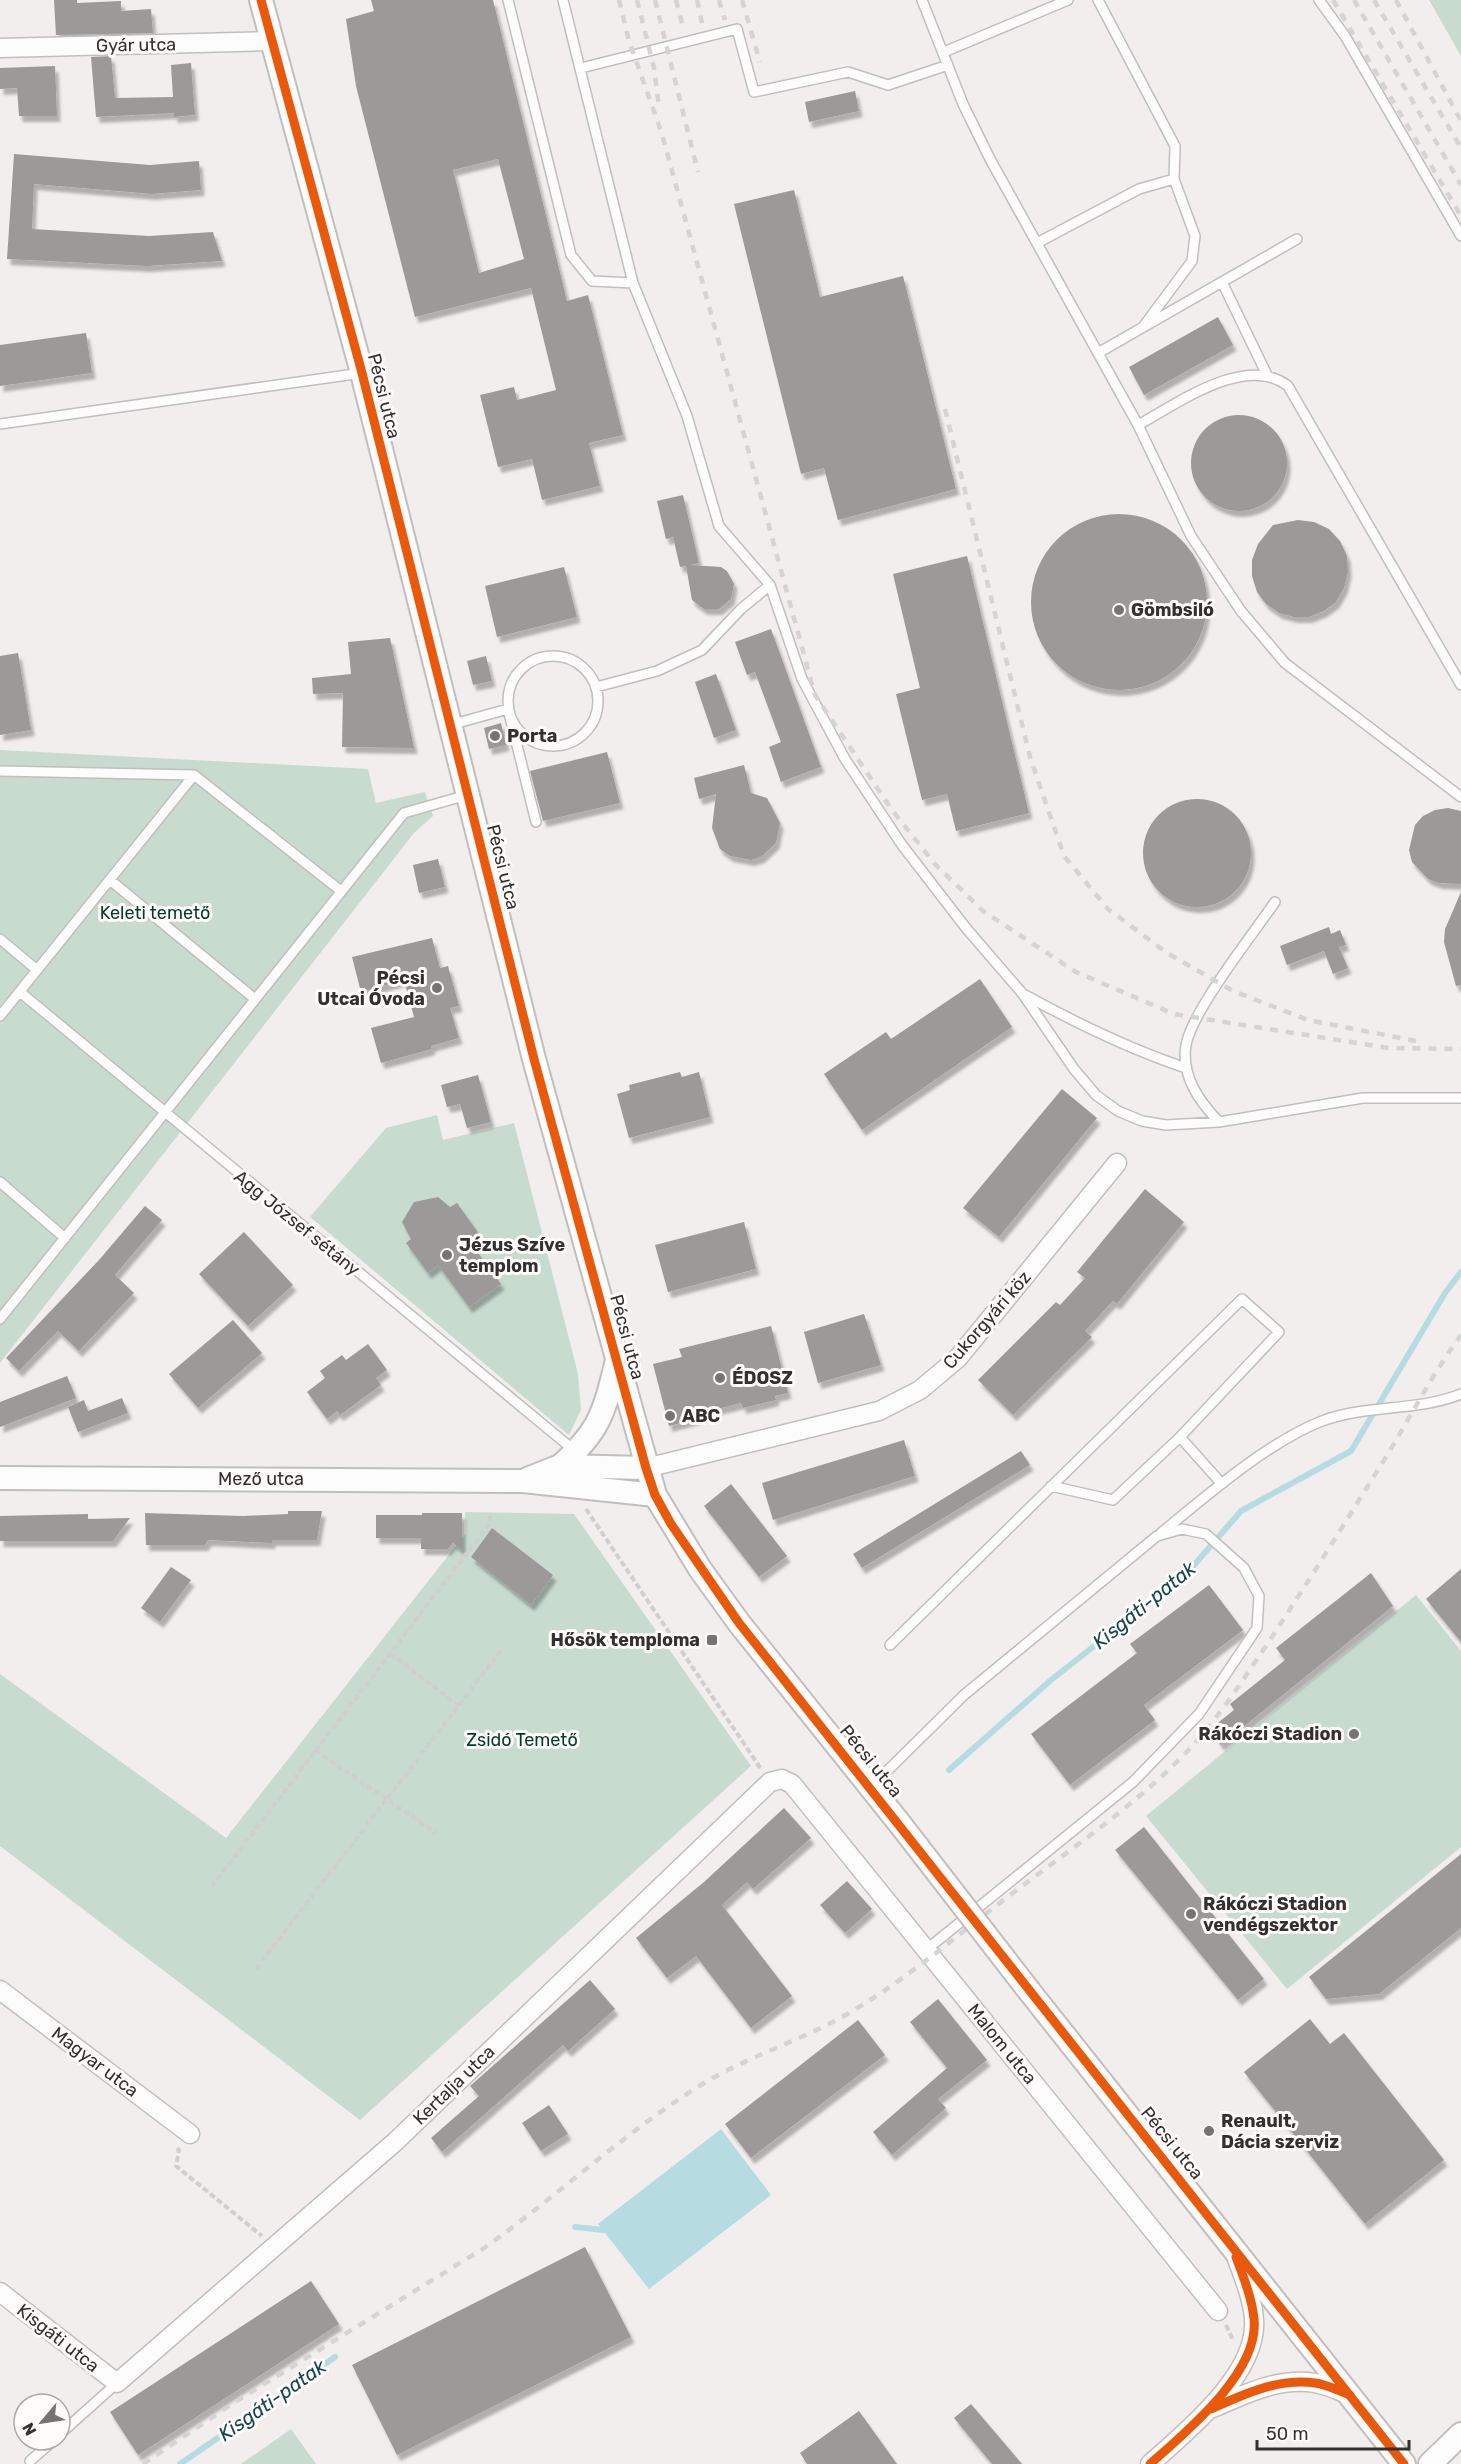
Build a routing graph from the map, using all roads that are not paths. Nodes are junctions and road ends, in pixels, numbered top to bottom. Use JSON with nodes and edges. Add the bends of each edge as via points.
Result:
{"nodes":[{"id":1,"x":261,"y":0,"type":"edge"},
{"id":2,"x":508,"y":0,"type":"edge"},
{"id":3,"x":563,"y":0,"type":"edge"},
{"id":4,"x":922,"y":0,"type":"edge"},
{"id":5,"x":1068,"y":0,"type":"edge"},
{"id":6,"x":1098,"y":0,"type":"edge"},
{"id":7,"x":1319,"y":0,"type":"edge"},
{"id":8,"x":272,"y":41,"type":"junction"},
{"id":9,"x":0,"y":48,"type":"edge"},
{"id":10,"x":944,"y":52,"type":"junction"},
{"id":11,"x":948,"y":65,"type":"junction"},
{"id":12,"x":581,"y":68,"type":"junction"},
{"id":13,"x":1174,"y":179,"type":"junction"},
{"id":14,"x":1461,"y":236,"type":"edge"},
{"id":15,"x":1297,"y":239,"type":"dead end"},
{"id":16,"x":1037,"y":243,"type":"junction"},
{"id":17,"x":1221,"y":282,"type":"junction"},
{"id":18,"x":633,"y":283,"type":"junction"},
{"id":19,"x":1143,"y":327,"type":"junction"},
{"id":20,"x":1098,"y":353,"type":"junction"},
{"id":21,"x":362,"y":373,"type":"junction"},
{"id":22,"x":1268,"y":375,"type":"junction"},
{"id":23,"x":0,"y":424,"type":"edge"},
{"id":24,"x":1138,"y":425,"type":"junction"},
{"id":25,"x":770,"y":585,"type":"junction"},
{"id":26,"x":1461,"y":685,"type":"edge"},
{"id":27,"x":596,"y":687,"type":"junction"},
{"id":28,"x":508,"y":709,"type":"junction"},
{"id":29,"x":450,"y":725,"type":"junction"},
{"id":30,"x":0,"y":771,"type":"edge"},
{"id":31,"x":195,"y":776,"type":"junction"},
{"id":32,"x":467,"y":795,"type":"junction"},
{"id":33,"x":1461,"y":797,"type":"edge"},
{"id":34,"x":536,"y":822,"type":"dead end"},
{"id":35,"x":110,"y":880,"type":"junction"},
{"id":36,"x":341,"y":891,"type":"junction"},
{"id":37,"x":1275,"y":902,"type":"dead end"},
{"id":38,"x":0,"y":939,"type":"edge"},
{"id":39,"x":37,"y":970,"type":"junction"},
{"id":40,"x":20,"y":992,"type":"junction"},
{"id":41,"x":1022,"y":993,"type":"junction"},
{"id":42,"x":255,"y":999,"type":"junction"},
{"id":43,"x":0,"y":1014,"type":"edge"},
{"id":44,"x":1186,"y":1068,"type":"junction"},
{"id":45,"x":1461,"y":1098,"type":"edge"},
{"id":46,"x":163,"y":1113,"type":"junction"},
{"id":47,"x":1219,"y":1122,"type":"junction"},
{"id":48,"x":1117,"y":1163,"type":"dead end"},
{"id":49,"x":0,"y":1182,"type":"edge"},
{"id":50,"x":64,"y":1238,"type":"junction"},
{"id":51,"x":0,"y":1319,"type":"edge"},
{"id":52,"x":617,"y":1362,"type":"junction"},
{"id":53,"x":1461,"y":1394,"type":"edge"},
{"id":54,"x":1180,"y":1437,"type":"junction"},
{"id":55,"x":569,"y":1468,"type":"junction"},
{"id":56,"x":646,"y":1468,"type":"junction"},
{"id":57,"x":0,"y":1478,"type":"edge"},
{"id":58,"x":1221,"y":1483,"type":"junction"},
{"id":59,"x":1051,"y":1486,"type":"junction"},
{"id":60,"x":655,"y":1495,"type":"junction"},
{"id":61,"x":1157,"y":1536,"type":"junction"},
{"id":62,"x":890,"y":1645,"type":"dead end"},
{"id":63,"x":776,"y":1781,"type":"joint"},
{"id":64,"x":871,"y":1787,"type":"junction"},
{"id":65,"x":926,"y":1950,"type":"junction"},
{"id":66,"x":0,"y":1989,"type":"edge"},
{"id":67,"x":189,"y":2134,"type":"dead end"},
{"id":68,"x":1232,"y":2246,"type":"junction"},
{"id":69,"x":0,"y":2292,"type":"edge"},
{"id":70,"x":1218,"y":2312,"type":"dead end"},
{"id":71,"x":117,"y":2383,"type":"junction"},
{"id":72,"x":1350,"y":2395,"type":"junction"},
{"id":73,"x":1211,"y":2409,"type":"junction"},
{"id":74,"x":72,"y":2423,"type":"edge"},
{"id":75,"x":1461,"y":2434,"type":"edge"},
{"id":76,"x":40,"y":2452,"type":"edge"},
{"id":77,"x":30,"y":2461,"type":"dead end"},
{"id":78,"x":1150,"y":2464,"type":"edge"},
{"id":79,"x":1404,"y":2464,"type":"edge"},
{"id":80,"x":1431,"y":2464,"type":"edge"}],
"edges":[{"from":1,"to":8,"type":"street","name":"Pécsi utca"},
{"from":2,"to":18,"type":"lane","via":[[571,255],[592,281]]},
{"from":3,"to":12,"type":"lane"},
{"from":4,"to":10,"type":"lane"},
{"from":5,"to":10,"type":"lane"},
{"from":6,"to":13,"type":"lane","via":[[1175,146]]},
{"from":7,"to":14,"type":"lane","via":[[1345,36]]},
{"from":8,"to":9,"type":"street","name":"Gyár utca"},
{"from":8,"to":21,"type":"street","name":"Pécsi utca"},
{"from":10,"to":11,"type":"lane"},
{"from":11,"to":12,"type":"lane","via":[[888,85],[848,72],[754,92],[737,29]]},
{"from":11,"to":16,"type":"lane","via":[[990,159]]},
{"from":12,"to":18,"type":"lane"},
{"from":13,"to":16,"type":"lane","via":[[1138,189]]},
{"from":13,"to":19,"type":"lane","via":[[1195,236],[1192,261]]},
{"from":15,"to":17,"type":"lane"},
{"from":16,"to":20,"type":"lane"},
{"from":17,"to":19,"type":"lane"},
{"from":17,"to":22,"type":"lane"},
{"from":18,"to":25,"type":"lane","via":[[687,416],[719,526]]},
{"from":19,"to":20,"type":"lane"},
{"from":20,"to":24,"type":"lane"},
{"from":21,"to":23,"type":"lane"},
{"from":21,"to":29,"type":"street","name":"Pécsi utca"},
{"from":22,"to":24,"type":"lane","via":[[1225,380]]},
{"from":22,"to":26,"type":"lane","via":[[1288,386]]},
{"from":24,"to":33,"type":"lane","via":[[1191,536],[1263,641],[1285,663]]},
{"from":25,"to":27,"type":"lane","via":[[702,650],[657,671]]},
{"from":25,"to":41,"type":"lane","via":[[802,679],[845,759],[902,845]]},
{"from":27,"to":28,"type":"lane","via":[[578,664],[564,658],[542,658],[523,668],[513,680]]},
{"from":27,"to":28,"type":"lane","via":[[597,709],[589,729],[578,740],[564,745],[535,743],[522,735]]},
{"from":28,"to":29,"type":"lane"},
{"from":28,"to":34,"type":"lane"},
{"from":29,"to":32,"type":"street","name":"Pécsi utca"},
{"from":30,"to":31,"type":"lane"},
{"from":31,"to":35,"type":"lane"},
{"from":31,"to":36,"type":"lane"},
{"from":32,"to":36,"type":"lane","via":[[404,813]]},
{"from":32,"to":52,"type":"street","name":"Pécsi utca"},
{"from":35,"to":39,"type":"lane"},
{"from":35,"to":42,"type":"lane"},
{"from":36,"to":42,"type":"lane"},
{"from":37,"to":44,"type":"lane","via":[[1192,1027],[1186,1045]]},
{"from":38,"to":39,"type":"lane"},
{"from":39,"to":40,"type":"lane"},
{"from":40,"to":43,"type":"lane"},
{"from":40,"to":46,"type":"lane","name":"Agg József sétány"},
{"from":41,"to":44,"type":"lane","via":[[1100,1035]]},
{"from":41,"to":47,"type":"lane","via":[[1074,1069],[1096,1095],[1118,1111],[1166,1125]]},
{"from":42,"to":46,"type":"lane"},
{"from":44,"to":47,"type":"lane","via":[[1202,1104]]},
{"from":45,"to":47,"type":"lane","via":[[1363,1098]]},
{"from":46,"to":50,"type":"lane"},
{"from":46,"to":55,"type":"lane","name":"Agg József sétány"},
{"from":48,"to":56,"type":"street","name":"Cukorgyári köz","via":[[958,1358],[920,1390],[879,1411]]},
{"from":49,"to":50,"type":"lane"},
{"from":50,"to":51,"type":"lane"},
{"from":52,"to":55,"type":"street","via":[[605,1411]]},
{"from":52,"to":56,"type":"street","name":"Pécsi utca"},
{"from":53,"to":58,"type":"lane","via":[[1414,1407],[1360,1411],[1322,1421]]},
{"from":54,"to":58,"type":"lane"},
{"from":54,"to":59,"type":"lane","via":[[1113,1500]]},
{"from":54,"to":59,"type":"lane","via":[[1279,1332],[1242,1299]]},
{"from":55,"to":56,"type":"street"},
{"from":55,"to":57,"type":"street","name":"Mező utca","via":[[523,1481]]},
{"from":55,"to":60,"type":"street"},
{"from":56,"to":60,"type":"street","name":"Pécsi utca"},
{"from":58,"to":61,"type":"lane"},
{"from":59,"to":62,"type":"lane"},
{"from":60,"to":64,"type":"street","name":"Pécsi utca","via":[[694,1560],[739,1623]]},
{"from":61,"to":64,"type":"lane","via":[[964,1695]]},
{"from":61,"to":65,"type":"lane","via":[[1182,1529],[1206,1534],[1244,1568],[1259,1596],[1257,1628],[1199,1714],[1133,1782]]},
{"from":63,"to":65,"type":"street","name":"Malom utca","via":[[792,1784]]},
{"from":63,"to":71,"type":"street","name":"Kertalja utca","via":[[395,2142]]},
{"from":64,"to":68,"type":"street","name":"Pécsi utca","bridge":true},
{"from":65,"to":70,"type":"street","name":"Malom utca"},
{"from":66,"to":67,"type":"street","name":"Magyar utca"},
{"from":68,"to":72,"type":"street","name":"Pécsi utca"},
{"from":68,"to":73,"type":"street","via":[[1254,2319],[1253,2340],[1239,2369]]},
{"from":69,"to":71,"type":"street","name":"Kisgáti utca"},
{"from":71,"to":74,"type":"lane"},
{"from":72,"to":73,"type":"street","via":[[1316,2383],[1283,2383],[1252,2391]]},
{"from":72,"to":79,"type":"street","name":"Pécsi utca"},
{"from":73,"to":78,"type":"street"},
{"from":75,"to":80,"type":"street"},
{"from":76,"to":77,"type":"lane"}]}
